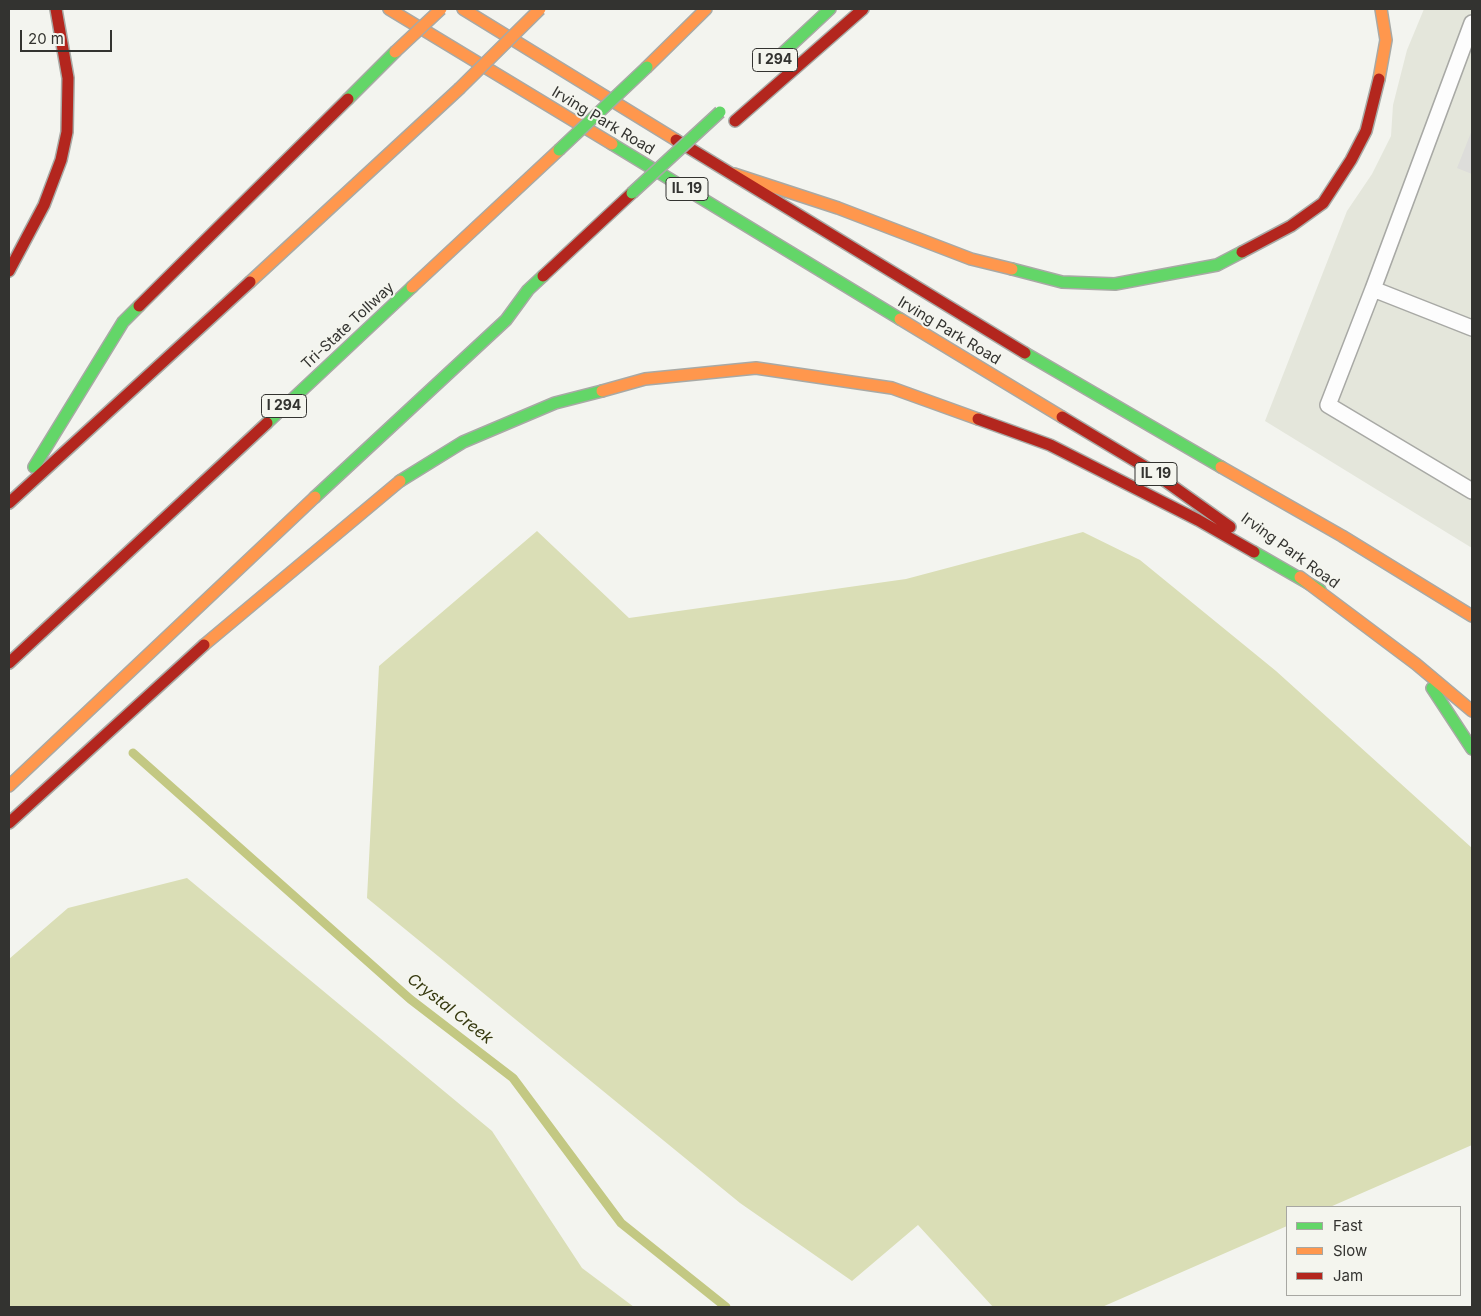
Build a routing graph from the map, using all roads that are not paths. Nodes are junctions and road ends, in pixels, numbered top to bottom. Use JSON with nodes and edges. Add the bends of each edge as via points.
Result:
{"nodes":[{"id":1,"x":56,"y":9,"type":"edge"},
{"id":2,"x":389,"y":9,"type":"edge"},
{"id":3,"x":441,"y":9,"type":"edge"},
{"id":4,"x":463,"y":9,"type":"edge"},
{"id":5,"x":540,"y":9,"type":"edge"},
{"id":6,"x":706,"y":9,"type":"edge"},
{"id":7,"x":830,"y":9,"type":"edge"},
{"id":8,"x":863,"y":9,"type":"edge"},
{"id":9,"x":1381,"y":9,"type":"edge"},
{"id":10,"x":1472,"y":23,"type":"edge"},
{"id":11,"x":767,"y":68,"type":"dead end"},
{"id":12,"x":723,"y":109,"type":"dead end"},
{"id":13,"x":731,"y":124,"type":"dead end"},
{"id":14,"x":705,"y":148,"type":"dead end"},
{"id":15,"x":734,"y":174,"type":"junction"},
{"id":16,"x":661,"y":188,"type":"dead end"},
{"id":17,"x":9,"y":271,"type":"edge"},
{"id":18,"x":1373,"y":289,"type":"junction"},
{"id":19,"x":531,"y":307,"type":"dead end"},
{"id":20,"x":506,"y":320,"type":"junction"},
{"id":21,"x":1472,"y":328,"type":"edge"},
{"id":22,"x":1472,"y":491,"type":"edge"},
{"id":23,"x":13,"y":500,"type":"edge"},
{"id":24,"x":1320,"y":590,"type":"junction"},
{"id":25,"x":1472,"y":616,"type":"edge"},
{"id":26,"x":9,"y":663,"type":"edge"},
{"id":27,"x":1416,"y":664,"type":"junction"},
{"id":28,"x":1472,"y":711,"type":"edge"},
{"id":29,"x":1472,"y":749,"type":"edge"},
{"id":30,"x":9,"y":786,"type":"edge"},
{"id":31,"x":9,"y":823,"type":"edge"}],
"edges":[{"from":1,"to":17,"type":"main road","via":[[68,78],[67,132],[61,160],[44,205]]},
{"from":2,"to":24,"type":"main road","name":"Irving Park Road","number":"IL 19","via":[[1147,468]]},
{"from":3,"to":23,"type":"main road","bridge":true,"via":[[123,322]]},
{"from":4,"to":15,"type":"main road","name":"Irving Park Road","number":"IL 19"},
{"from":5,"to":23,"type":"main road","bridge":true,"via":[[459,89]]},
{"from":6,"to":26,"type":"main road","name":"Tri-State Tollway","number":"I 294","bridge":true},
{"from":7,"to":11,"type":"main road","number":"I 294"},
{"from":8,"to":13,"type":"main road"},
{"from":9,"to":15,"type":"main road","via":[[1386,40],[1377,87],[1366,131],[1351,160],[1323,203],[1283,230],[1217,265],[1172,276],[1115,284],[1062,282],[971,259],[838,208]]},
{"from":10,"to":18,"type":"lane"},
{"from":12,"to":20,"type":"main road","bridge":true,"via":[[528,290]]},
{"from":14,"to":16,"type":"main road"},
{"from":15,"to":25,"type":"main road","name":"Irving Park Road","number":"IL 19","via":[[1007,343],[1342,536]]},
{"from":18,"to":21,"type":"lane"},
{"from":18,"to":22,"type":"lane","via":[[1328,405]]},
{"from":19,"to":20,"type":"main road"},
{"from":20,"to":30,"type":"main road"},
{"from":24,"to":27,"type":"main road","name":"Irving Park Road","number":"IL 19"},
{"from":24,"to":31,"type":"main road","via":[[1198,520],[1050,445],[892,388],[756,368],[645,379],[538,410],[463,442],[394,485],[204,645]]},
{"from":27,"to":28,"type":"main road","name":"Irving Park Road","number":"IL 19"},
{"from":27,"to":29,"type":"main road"}]}
